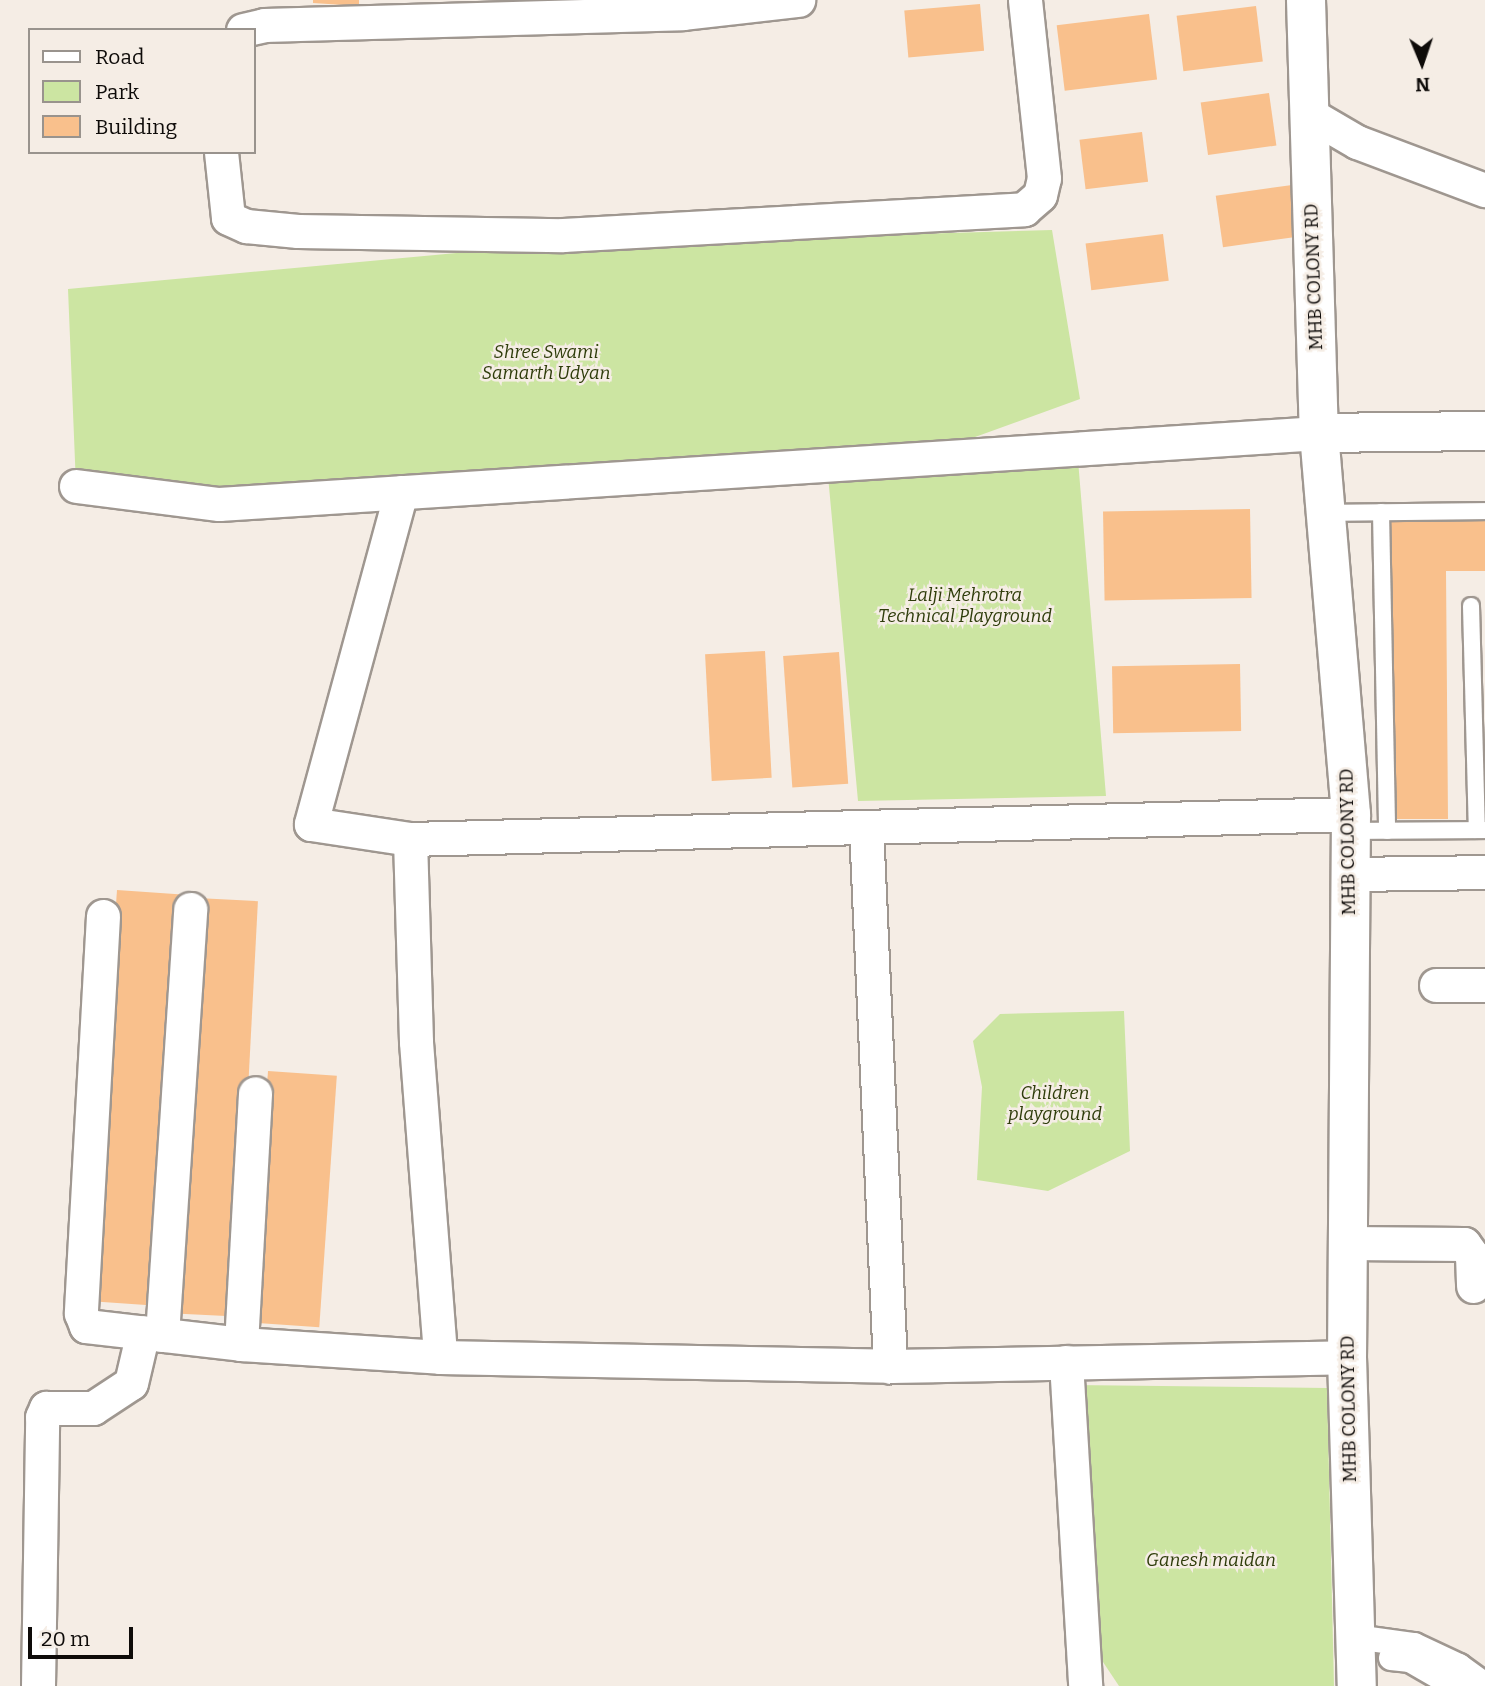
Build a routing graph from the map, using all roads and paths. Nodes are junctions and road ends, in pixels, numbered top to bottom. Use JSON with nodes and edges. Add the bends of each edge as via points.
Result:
{"nodes":[{"id":1,"x":798,"y":0,"type":"edge"},
{"id":2,"x":1025,"y":0,"type":"edge"},
{"id":3,"x":1306,"y":0,"type":"edge"},
{"id":4,"x":251,"y":28,"type":"edge"},
{"id":5,"x":1309,"y":114,"type":"junction"},
{"id":6,"x":221,"y":154,"type":"edge"},
{"id":7,"x":1485,"y":190,"type":"edge"},
{"id":8,"x":1485,"y":431,"type":"edge"},
{"id":9,"x":1319,"y":433,"type":"junction"},
{"id":10,"x":76,"y":486,"type":"dead end"},
{"id":11,"x":401,"y":492,"type":"junction"},
{"id":12,"x":1485,"y":511,"type":"edge"},
{"id":13,"x":1381,"y":512,"type":"junction"},
{"id":14,"x":1326,"y":513,"type":"junction"},
{"id":15,"x":1471,"y":607,"type":"dead end"},
{"id":16,"x":1363,"y":826,"type":"junction"},
{"id":17,"x":866,"y":827,"type":"junction"},
{"id":18,"x":1481,"y":830,"type":"edge"},
{"id":19,"x":410,"y":839,"type":"junction"},
{"id":20,"x":1485,"y":872,"type":"edge"},
{"id":21,"x":1350,"y":874,"type":"junction"},
{"id":22,"x":190,"y":909,"type":"dead end"},
{"id":23,"x":103,"y":916,"type":"dead end"},
{"id":24,"x":1436,"y":985,"type":"dead end"},
{"id":25,"x":1485,"y":985,"type":"edge"},
{"id":26,"x":255,"y":1093,"type":"dead end"},
{"id":27,"x":1348,"y":1243,"type":"junction"},
{"id":28,"x":1473,"y":1286,"type":"dead end"},
{"id":29,"x":152,"y":1334,"type":"junction"},
{"id":30,"x":241,"y":1343,"type":"junction"},
{"id":31,"x":440,"y":1357,"type":"junction"},
{"id":32,"x":1347,"y":1357,"type":"junction"},
{"id":33,"x":1066,"y":1362,"type":"junction"},
{"id":34,"x":890,"y":1366,"type":"junction"},
{"id":35,"x":1356,"y":1659,"type":"edge"},
{"id":36,"x":1485,"y":1685,"type":"edge"},
{"id":37,"x":38,"y":1686,"type":"edge"},
{"id":38,"x":1085,"y":1686,"type":"edge"},
{"id":39,"x":1455,"y":1686,"type":"edge"}],
"edges":[{"from":1,"to":4,"type":"street","via":[[682,13]]},
{"from":2,"to":6,"type":"street","via":[[1044,178],[1041,195],[1024,209],[563,234],[298,231],[246,226],[228,218]]},
{"from":3,"to":5,"type":"street","name":"MHB COLONY RD"},
{"from":5,"to":7,"type":"street","via":[[1357,142]]},
{"from":5,"to":9,"type":"street","name":"MHB COLONY RD"},
{"from":8,"to":9,"type":"street"},
{"from":9,"to":11,"type":"street"},
{"from":9,"to":14,"type":"street","name":"MHB COLONY RD"},
{"from":10,"to":11,"type":"street","via":[[219,504]]},
{"from":11,"to":19,"type":"street","via":[[311,824]]},
{"from":12,"to":13,"type":"lane"},
{"from":13,"to":14,"type":"lane"},
{"from":13,"to":16,"type":"lane"},
{"from":14,"to":16,"type":"street","name":"MHB COLONY RD"},
{"from":15,"to":18,"type":"lane"},
{"from":16,"to":17,"type":"street"},
{"from":16,"to":18,"type":"lane"},
{"from":16,"to":21,"type":"street","name":"MHB COLONY RD"},
{"from":17,"to":19,"type":"street"},
{"from":17,"to":34,"type":"street"},
{"from":19,"to":31,"type":"street","via":[[416,1042]]},
{"from":20,"to":21,"type":"street"},
{"from":21,"to":27,"type":"street","name":"MHB COLONY RD"},
{"from":22,"to":29,"type":"street"},
{"from":23,"to":29,"type":"street","via":[[81,1312],[86,1326]]},
{"from":24,"to":25,"type":"street"},
{"from":26,"to":30,"type":"street"},
{"from":27,"to":28,"type":"street","via":[[1464,1244],[1472,1255]]},
{"from":27,"to":32,"type":"street","name":"MHB COLONY RD"},
{"from":29,"to":30,"type":"street"},
{"from":29,"to":37,"type":"street","via":[[131,1383],[93,1408],[46,1408],[42,1417]]},
{"from":30,"to":31,"type":"street"},
{"from":31,"to":34,"type":"street"},
{"from":32,"to":33,"type":"street"},
{"from":32,"to":35,"type":"street","name":"MHB COLONY RD"},
{"from":33,"to":34,"type":"street"},
{"from":33,"to":38,"type":"street"},
{"from":35,"to":36,"type":"street","via":[[1414,1645],[1460,1666]]},
{"from":35,"to":39,"type":"street","via":[[1410,1660]]}]}
